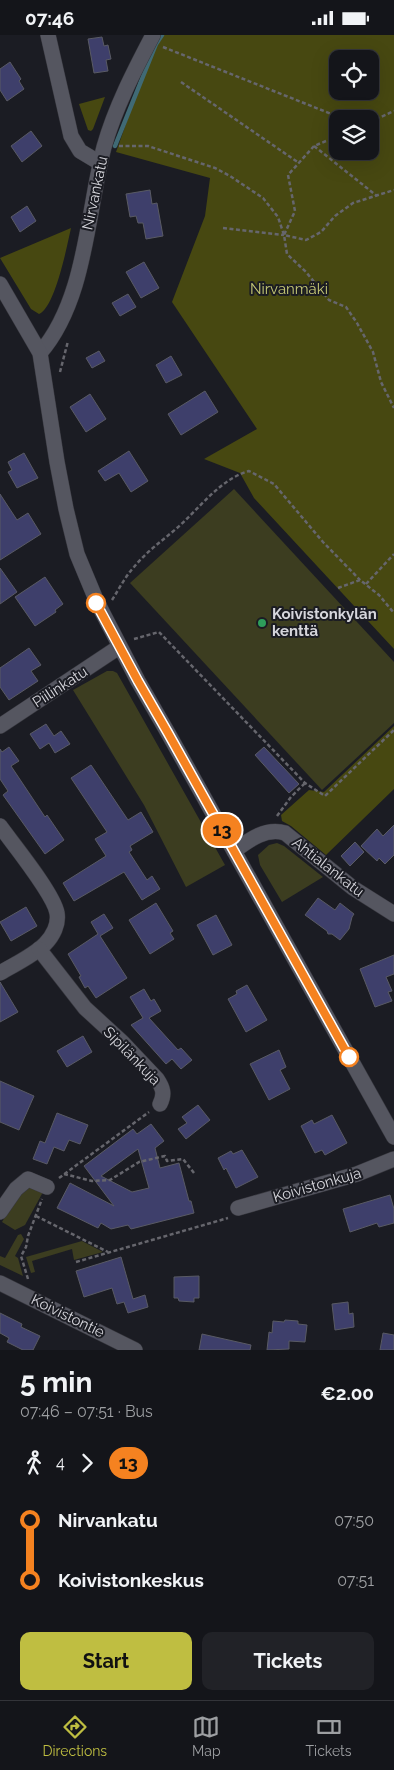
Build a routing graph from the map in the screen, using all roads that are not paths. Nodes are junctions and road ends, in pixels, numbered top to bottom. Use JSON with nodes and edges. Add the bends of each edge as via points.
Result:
{"nodes":[{"id":1,"x":48,"y":35,"type":"edge"},
{"id":2,"x":151,"y":38,"type":"edge"},
{"id":3,"x":100,"y":163,"type":"junction"},
{"id":4,"x":0,"y":284,"type":"edge"},
{"id":5,"x":40,"y":353,"type":"junction"},
{"id":6,"x":120,"y":647,"type":"junction"},
{"id":7,"x":0,"y":726,"type":"edge"},
{"id":8,"x":0,"y":826,"type":"edge"},
{"id":9,"x":234,"y":851,"type":"junction"},
{"id":10,"x":394,"y":914,"type":"edge"},
{"id":11,"x":38,"y":949,"type":"junction"},
{"id":12,"x":0,"y":973,"type":"edge"},
{"id":13,"x":160,"y":1104,"type":"road end"},
{"id":14,"x":394,"y":1137,"type":"edge"},
{"id":15,"x":394,"y":1159,"type":"edge"},
{"id":16,"x":47,"y":1187,"type":"road end"},
{"id":17,"x":238,"y":1208,"type":"road end"},
{"id":18,"x":0,"y":1212,"type":"edge"},
{"id":19,"x":0,"y":1283,"type":"edge"},
{"id":20,"x":135,"y":1350,"type":"edge"}],
"edges":[{"from":1,"to":3,"type":"street","via":[[71,136],[80,151]]},
{"from":2,"to":3,"type":"street","name":"Nirvankatu","via":[[123,95]]},
{"from":3,"to":5,"type":"street","name":"Nirvankatu","via":[[72,292],[50,342]]},
{"from":4,"to":5,"type":"street"},
{"from":5,"to":6,"type":"street","via":[[66,509],[77,554],[96,603]]},
{"from":6,"to":7,"type":"street","name":"Piilinkatu"},
{"from":6,"to":9,"type":"street"},
{"from":8,"to":11,"type":"street","via":[[47,891],[57,912],[57,923],[49,940]]},
{"from":9,"to":10,"type":"street","name":"Ahtialankatu","via":[[266,832],[276,830],[285,833],[353,888]]},
{"from":9,"to":14,"type":"street"},
{"from":11,"to":12,"type":"street"},
{"from":11,"to":13,"type":"street","name":"Sipilänkuja","via":[[85,1009],[157,1079],[164,1092]]},
{"from":15,"to":17,"type":"street","name":"Koivistonkuja","via":[[357,1174]]},
{"from":16,"to":18,"type":"street","via":[[28,1179],[16,1189]]},
{"from":19,"to":20,"type":"street","name":"Koivistontie"}]}
